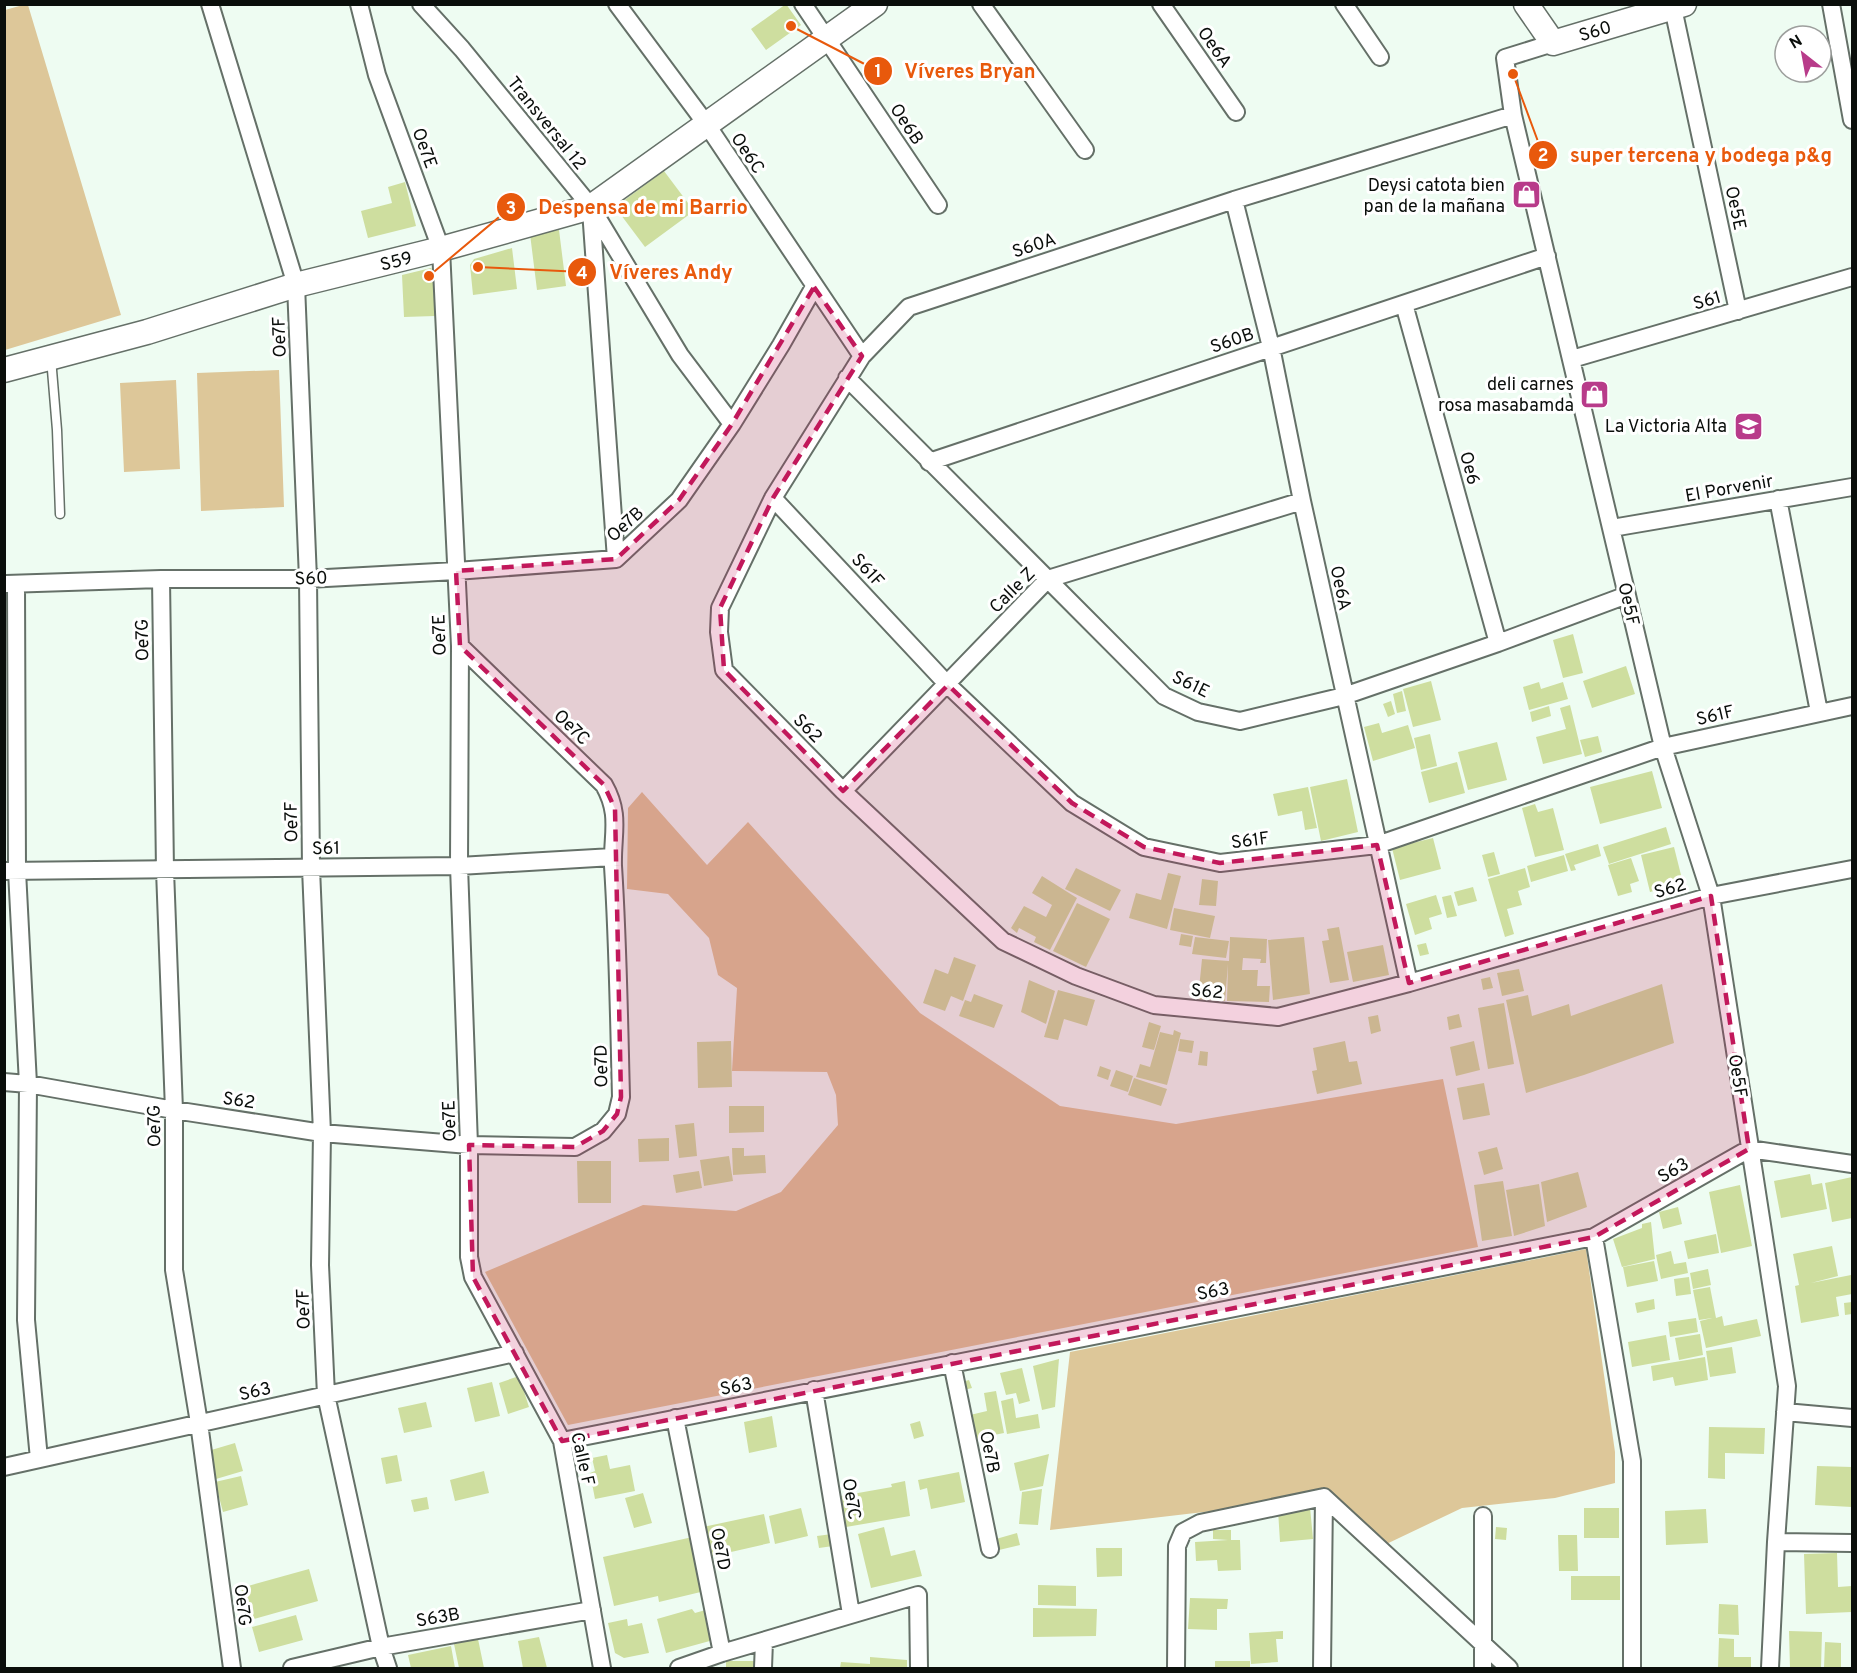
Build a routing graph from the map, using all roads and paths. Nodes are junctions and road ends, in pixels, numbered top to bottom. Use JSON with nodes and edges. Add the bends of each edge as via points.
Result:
{"nodes":[{"id":1,"x":210,"y":4,"type":"edge"},
{"id":2,"x":359,"y":4,"type":"edge"},
{"id":3,"x":421,"y":4,"type":"edge"},
{"id":4,"x":617,"y":4,"type":"edge"},
{"id":5,"x":803,"y":4,"type":"edge"},
{"id":6,"x":875,"y":4,"type":"edge"},
{"id":7,"x":981,"y":4,"type":"edge"},
{"id":8,"x":1161,"y":4,"type":"edge"},
{"id":9,"x":1344,"y":4,"type":"edge"},
{"id":10,"x":1526,"y":4,"type":"edge"},
{"id":11,"x":1831,"y":4,"type":"edge"},
{"id":12,"x":1678,"y":6,"type":"edge"},
{"id":13,"x":826,"y":38,"type":"junction"},
{"id":14,"x":1553,"y":44,"type":"junction"},
{"id":15,"x":1380,"y":57,"type":"dead end"},
{"id":16,"x":1505,"y":58,"type":"joint"},
{"id":17,"x":1236,"y":112,"type":"dead end"},
{"id":18,"x":1513,"y":115,"type":"junction"},
{"id":19,"x":1852,"y":120,"type":"edge"},
{"id":20,"x":707,"y":125,"type":"junction"},
{"id":21,"x":1085,"y":150,"type":"dead end"},
{"id":22,"x":1234,"y":200,"type":"junction"},
{"id":23,"x":938,"y":205,"type":"dead end"},
{"id":24,"x":591,"y":207,"type":"junction"},
{"id":25,"x":441,"y":249,"type":"junction"},
{"id":26,"x":1547,"y":256,"type":"junction"},
{"id":27,"x":1852,"y":278,"type":"edge"},
{"id":28,"x":296,"y":285,"type":"junction"},
{"id":29,"x":814,"y":287,"type":"junction"},
{"id":30,"x":1404,"y":304,"type":"junction"},
{"id":31,"x":1738,"y":311,"type":"junction"},
{"id":32,"x":1271,"y":347,"type":"junction"},
{"id":33,"x":862,"y":356,"type":"junction"},
{"id":34,"x":51,"y":358,"type":"junction"},
{"id":35,"x":1572,"y":359,"type":"junction"},
{"id":36,"x":4,"y":370,"type":"edge"},
{"id":37,"x":847,"y":378,"type":"junction"},
{"id":38,"x":732,"y":424,"type":"junction"},
{"id":39,"x":929,"y":462,"type":"junction"},
{"id":40,"x":1852,"y":487,"type":"edge"},
{"id":41,"x":773,"y":498,"type":"junction"},
{"id":42,"x":1778,"y":499,"type":"junction"},
{"id":43,"x":1302,"y":501,"type":"junction"},
{"id":44,"x":60,"y":514,"type":"dead end"},
{"id":45,"x":1612,"y":528,"type":"junction"},
{"id":46,"x":616,"y":559,"type":"junction"},
{"id":47,"x":456,"y":571,"type":"junction"},
{"id":48,"x":161,"y":579,"type":"junction"},
{"id":49,"x":308,"y":579,"type":"junction"},
{"id":50,"x":1048,"y":579,"type":"junction"},
{"id":51,"x":10,"y":584,"type":"edge"},
{"id":52,"x":1627,"y":595,"type":"junction"},
{"id":53,"x":720,"y":608,"type":"joint"},
{"id":54,"x":1498,"y":642,"type":"junction"},
{"id":55,"x":459,"y":646,"type":"junction"},
{"id":56,"x":948,"y":685,"type":"junction"},
{"id":57,"x":1344,"y":696,"type":"junction"},
{"id":58,"x":1852,"y":706,"type":"edge"},
{"id":59,"x":1819,"y":712,"type":"junction"},
{"id":60,"x":1663,"y":747,"type":"junction"},
{"id":61,"x":843,"y":791,"type":"junction"},
{"id":62,"x":1377,"y":844,"type":"junction"},
{"id":63,"x":613,"y":857,"type":"junction"},
{"id":64,"x":459,"y":866,"type":"junction"},
{"id":65,"x":311,"y":868,"type":"junction"},
{"id":66,"x":1852,"y":869,"type":"edge"},
{"id":67,"x":165,"y":870,"type":"junction"},
{"id":68,"x":11,"y":871,"type":"edge"},
{"id":69,"x":1711,"y":896,"type":"junction"},
{"id":70,"x":1409,"y":984,"type":"junction"},
{"id":71,"x":4,"y":1082,"type":"edge"},
{"id":72,"x":28,"y":1084,"type":"junction"},
{"id":73,"x":174,"y":1110,"type":"junction"},
{"id":74,"x":322,"y":1133,"type":"junction"},
{"id":75,"x":470,"y":1145,"type":"junction"},
{"id":76,"x":1749,"y":1149,"type":"junction"},
{"id":77,"x":1852,"y":1164,"type":"edge"},
{"id":78,"x":1594,"y":1237,"type":"junction"},
{"id":79,"x":473,"y":1277,"type":"joint"},
{"id":80,"x":515,"y":1353,"type":"junction"},
{"id":81,"x":952,"y":1362,"type":"junction"},
{"id":82,"x":814,"y":1390,"type":"junction"},
{"id":83,"x":326,"y":1395,"type":"junction"},
{"id":84,"x":1785,"y":1412,"type":"junction"},
{"id":85,"x":675,"y":1418,"type":"junction"},
{"id":86,"x":1852,"y":1418,"type":"edge"},
{"id":87,"x":199,"y":1423,"type":"junction"},
{"id":88,"x":562,"y":1440,"type":"junction"},
{"id":89,"x":39,"y":1459,"type":"junction"},
{"id":90,"x":4,"y":1467,"type":"edge"},
{"id":91,"x":1324,"y":1497,"type":"junction"},
{"id":92,"x":1483,"y":1516,"type":"dead end"},
{"id":93,"x":1776,"y":1542,"type":"junction"},
{"id":94,"x":1852,"y":1542,"type":"edge"},
{"id":95,"x":990,"y":1549,"type":"dead end"},
{"id":96,"x":592,"y":1610,"type":"junction"},
{"id":97,"x":851,"y":1614,"type":"junction"},
{"id":98,"x":764,"y":1641,"type":"junction"},
{"id":99,"x":1484,"y":1645,"type":"junction"},
{"id":100,"x":381,"y":1647,"type":"junction"},
{"id":101,"x":722,"y":1653,"type":"junction"},
{"id":102,"x":232,"y":1668,"type":"edge"},
{"id":103,"x":292,"y":1668,"type":"edge"},
{"id":104,"x":388,"y":1668,"type":"edge"},
{"id":105,"x":603,"y":1668,"type":"edge"},
{"id":106,"x":679,"y":1668,"type":"edge"},
{"id":107,"x":763,"y":1668,"type":"edge"},
{"id":108,"x":919,"y":1668,"type":"edge"},
{"id":109,"x":1176,"y":1668,"type":"edge"},
{"id":110,"x":1322,"y":1668,"type":"edge"},
{"id":111,"x":1483,"y":1668,"type":"edge"},
{"id":112,"x":1509,"y":1668,"type":"edge"},
{"id":113,"x":1632,"y":1668,"type":"edge"},
{"id":114,"x":1770,"y":1668,"type":"edge"}],
"edges":[{"from":1,"to":28,"type":"street","name":"Oe7F"},
{"from":2,"to":25,"type":"street","name":"Oe7E","via":[[377,75]]},
{"from":3,"to":24,"type":"street","name":"Transversal 12"},
{"from":4,"to":20,"type":"street","name":"Oe6C"},
{"from":5,"to":13,"type":"street","name":"Oe6B"},
{"from":6,"to":13,"type":"street","name":"S59"},
{"from":7,"to":21,"type":"street"},
{"from":8,"to":17,"type":"street","name":"Oe6A"},
{"from":9,"to":15,"type":"street"},
{"from":10,"to":14,"type":"street"},
{"from":11,"to":19,"type":"street"},
{"from":12,"to":14,"type":"street","name":"S60"},
{"from":12,"to":31,"type":"street","name":"Oe5E"},
{"from":13,"to":20,"type":"street","name":"S59"},
{"from":13,"to":23,"type":"street","name":"Oe6B"},
{"from":14,"to":16,"type":"street","name":"S60"},
{"from":16,"to":18,"type":"street","name":"Oe5F"},
{"from":18,"to":22,"type":"street","name":"S60A"},
{"from":18,"to":26,"type":"street","name":"Oe5F"},
{"from":20,"to":24,"type":"street","name":"S59"},
{"from":20,"to":29,"type":"street","name":"Oe6C"},
{"from":22,"to":32,"type":"street","name":"Oe6A"},
{"from":22,"to":33,"type":"street","name":"S60A","via":[[909,307]]},
{"from":24,"to":25,"type":"street","name":"S59"},
{"from":24,"to":38,"type":"street","name":"Transversal 12","via":[[680,355]]},
{"from":24,"to":46,"type":"street","name":"Oe7B"},
{"from":25,"to":28,"type":"street","name":"S59"},
{"from":25,"to":47,"type":"street","name":"Oe7E"},
{"from":26,"to":30,"type":"street","name":"S60B"},
{"from":26,"to":35,"type":"street","name":"Oe5F"},
{"from":27,"to":31,"type":"street","name":"S61"},
{"from":28,"to":34,"type":"street","name":"S59"},
{"from":28,"to":49,"type":"street","name":"Oe7F"},
{"from":29,"to":33,"type":"street","name":"Oe6C"},
{"from":29,"to":38,"type":"street","name":"Oe7B"},
{"from":30,"to":32,"type":"street","name":"S60B"},
{"from":30,"to":54,"type":"street","name":"Oe6"},
{"from":31,"to":35,"type":"street","name":"S61"},
{"from":32,"to":39,"type":"street","name":"S60B"},
{"from":32,"to":43,"type":"street","name":"Oe6A"},
{"from":33,"to":37,"type":"street","name":"S60A"},
{"from":34,"to":36,"type":"street","name":"S59"},
{"from":34,"to":44,"type":"lane"},
{"from":35,"to":45,"type":"street","name":"Oe5F"},
{"from":37,"to":39,"type":"street","name":"S61E"},
{"from":37,"to":41,"type":"street","name":"S60A"},
{"from":38,"to":46,"type":"street","name":"Oe7B","via":[[679,500]]},
{"from":39,"to":50,"type":"street","name":"S61E"},
{"from":40,"to":42,"type":"street","name":"El Porvenir"},
{"from":41,"to":53,"type":"street","name":"S60A"},
{"from":41,"to":56,"type":"street","name":"S61F"},
{"from":42,"to":45,"type":"street","name":"El Porvenir"},
{"from":42,"to":59,"type":"street"},
{"from":43,"to":50,"type":"street","name":"Calle Z"},
{"from":43,"to":57,"type":"street","name":"Oe6A"},
{"from":45,"to":52,"type":"street","name":"Oe5F"},
{"from":46,"to":47,"type":"street","name":"S60"},
{"from":47,"to":49,"type":"street","name":"S60"},
{"from":47,"to":55,"type":"street","name":"Oe7E"},
{"from":48,"to":49,"type":"street","name":"S60"},
{"from":48,"to":51,"type":"street","name":"S60"},
{"from":48,"to":67,"type":"street","name":"Oe7G"},
{"from":49,"to":65,"type":"street","name":"Oe7F"},
{"from":50,"to":56,"type":"street","name":"Calle Z"},
{"from":50,"to":57,"type":"street","name":"S61E","via":[[1164,696],[1198,712],[1240,721]]},
{"from":51,"to":68,"type":"street"},
{"from":52,"to":54,"type":"street","name":"S61E"},
{"from":52,"to":60,"type":"street","name":"Oe5F"},
{"from":53,"to":61,"type":"street","name":"S62","via":[[724,670]]},
{"from":54,"to":57,"type":"street","name":"S61E"},
{"from":55,"to":63,"type":"street","name":"Oe7C","via":[[604,785],[615,809]]},
{"from":55,"to":64,"type":"street","name":"Oe7E"},
{"from":56,"to":61,"type":"street","name":"Calle Z"},
{"from":56,"to":62,"type":"street","name":"S61F","via":[[1072,803],[1144,847],[1220,863]]},
{"from":57,"to":62,"type":"street","name":"Oe6A"},
{"from":58,"to":59,"type":"street","name":"S61F"},
{"from":59,"to":60,"type":"street","name":"S61F"},
{"from":60,"to":62,"type":"street","name":"S61F"},
{"from":60,"to":69,"type":"street","name":"Oe5F"},
{"from":61,"to":70,"type":"street","name":"S62","via":[[1003,940],[1076,976],[1154,1005],[1278,1017]]},
{"from":62,"to":70,"type":"street","name":"Oe6A"},
{"from":63,"to":64,"type":"street","name":"S61"},
{"from":63,"to":75,"type":"street","name":"Oe7D","via":[[621,1096],[617,1114],[603,1131],[575,1147]]},
{"from":64,"to":65,"type":"street","name":"S61"},
{"from":64,"to":75,"type":"street","name":"Oe7E"},
{"from":65,"to":67,"type":"street","name":"S61"},
{"from":65,"to":74,"type":"street","name":"Oe7F"},
{"from":66,"to":69,"type":"street","name":"S62"},
{"from":67,"to":68,"type":"street","name":"S61"},
{"from":67,"to":73,"type":"street","name":"Oe7G"},
{"from":68,"to":72,"type":"street"},
{"from":69,"to":70,"type":"street","name":"S62"},
{"from":69,"to":76,"type":"street","name":"Oe5F"},
{"from":71,"to":72,"type":"street","name":"S62"},
{"from":72,"to":73,"type":"street","name":"S62"},
{"from":72,"to":89,"type":"street","via":[[26,1320]]},
{"from":73,"to":74,"type":"street","name":"S62"},
{"from":73,"to":87,"type":"street","name":"Oe7G","via":[[174,1270]]},
{"from":74,"to":75,"type":"street","name":"S62"},
{"from":74,"to":83,"type":"street","name":"Oe7F","via":[[320,1265]]},
{"from":75,"to":79,"type":"street","name":"Oe7E","via":[[469,1257]]},
{"from":76,"to":77,"type":"street"},
{"from":76,"to":78,"type":"street","name":"S63"},
{"from":76,"to":84,"type":"street","name":"Oe5F","via":[[1787,1386]]},
{"from":78,"to":81,"type":"street","name":"S63"},
{"from":78,"to":113,"type":"street","via":[[1632,1461]]},
{"from":79,"to":80,"type":"street","name":"Calle F"},
{"from":80,"to":83,"type":"street","name":"S63"},
{"from":80,"to":88,"type":"street","name":"Calle F"},
{"from":81,"to":82,"type":"street","name":"S63"},
{"from":81,"to":95,"type":"street","name":"Oe7B"},
{"from":82,"to":85,"type":"street","name":"S63"},
{"from":82,"to":97,"type":"street","name":"Oe7C"},
{"from":83,"to":87,"type":"street","name":"S63"},
{"from":83,"to":100,"type":"street","name":"Oe7F"},
{"from":84,"to":86,"type":"street"},
{"from":84,"to":93,"type":"street","name":"Oe5F"},
{"from":85,"to":88,"type":"street","name":"S63"},
{"from":85,"to":101,"type":"street","name":"Oe7D"},
{"from":87,"to":89,"type":"street","name":"S63"},
{"from":87,"to":102,"type":"street","name":"Oe7G"},
{"from":88,"to":96,"type":"street","name":"Calle F"},
{"from":89,"to":90,"type":"street","name":"S63"},
{"from":91,"to":99,"type":"street"},
{"from":91,"to":109,"type":"street","via":[[1200,1523],[1183,1532],[1177,1546]]},
{"from":91,"to":110,"type":"street"},
{"from":92,"to":99,"type":"street"},
{"from":93,"to":94,"type":"street"},
{"from":93,"to":114,"type":"street","name":"Oe5F"},
{"from":96,"to":100,"type":"street","name":"S63B"},
{"from":96,"to":105,"type":"street","name":"Calle F"},
{"from":97,"to":98,"type":"street"},
{"from":97,"to":108,"type":"street","via":[[918,1594]]},
{"from":98,"to":101,"type":"street"},
{"from":98,"to":107,"type":"street"},
{"from":99,"to":111,"type":"street"},
{"from":99,"to":112,"type":"street"},
{"from":100,"to":103,"type":"street","name":"S63B"},
{"from":100,"to":104,"type":"street","name":"Oe7F"},
{"from":101,"to":106,"type":"street"}]}
